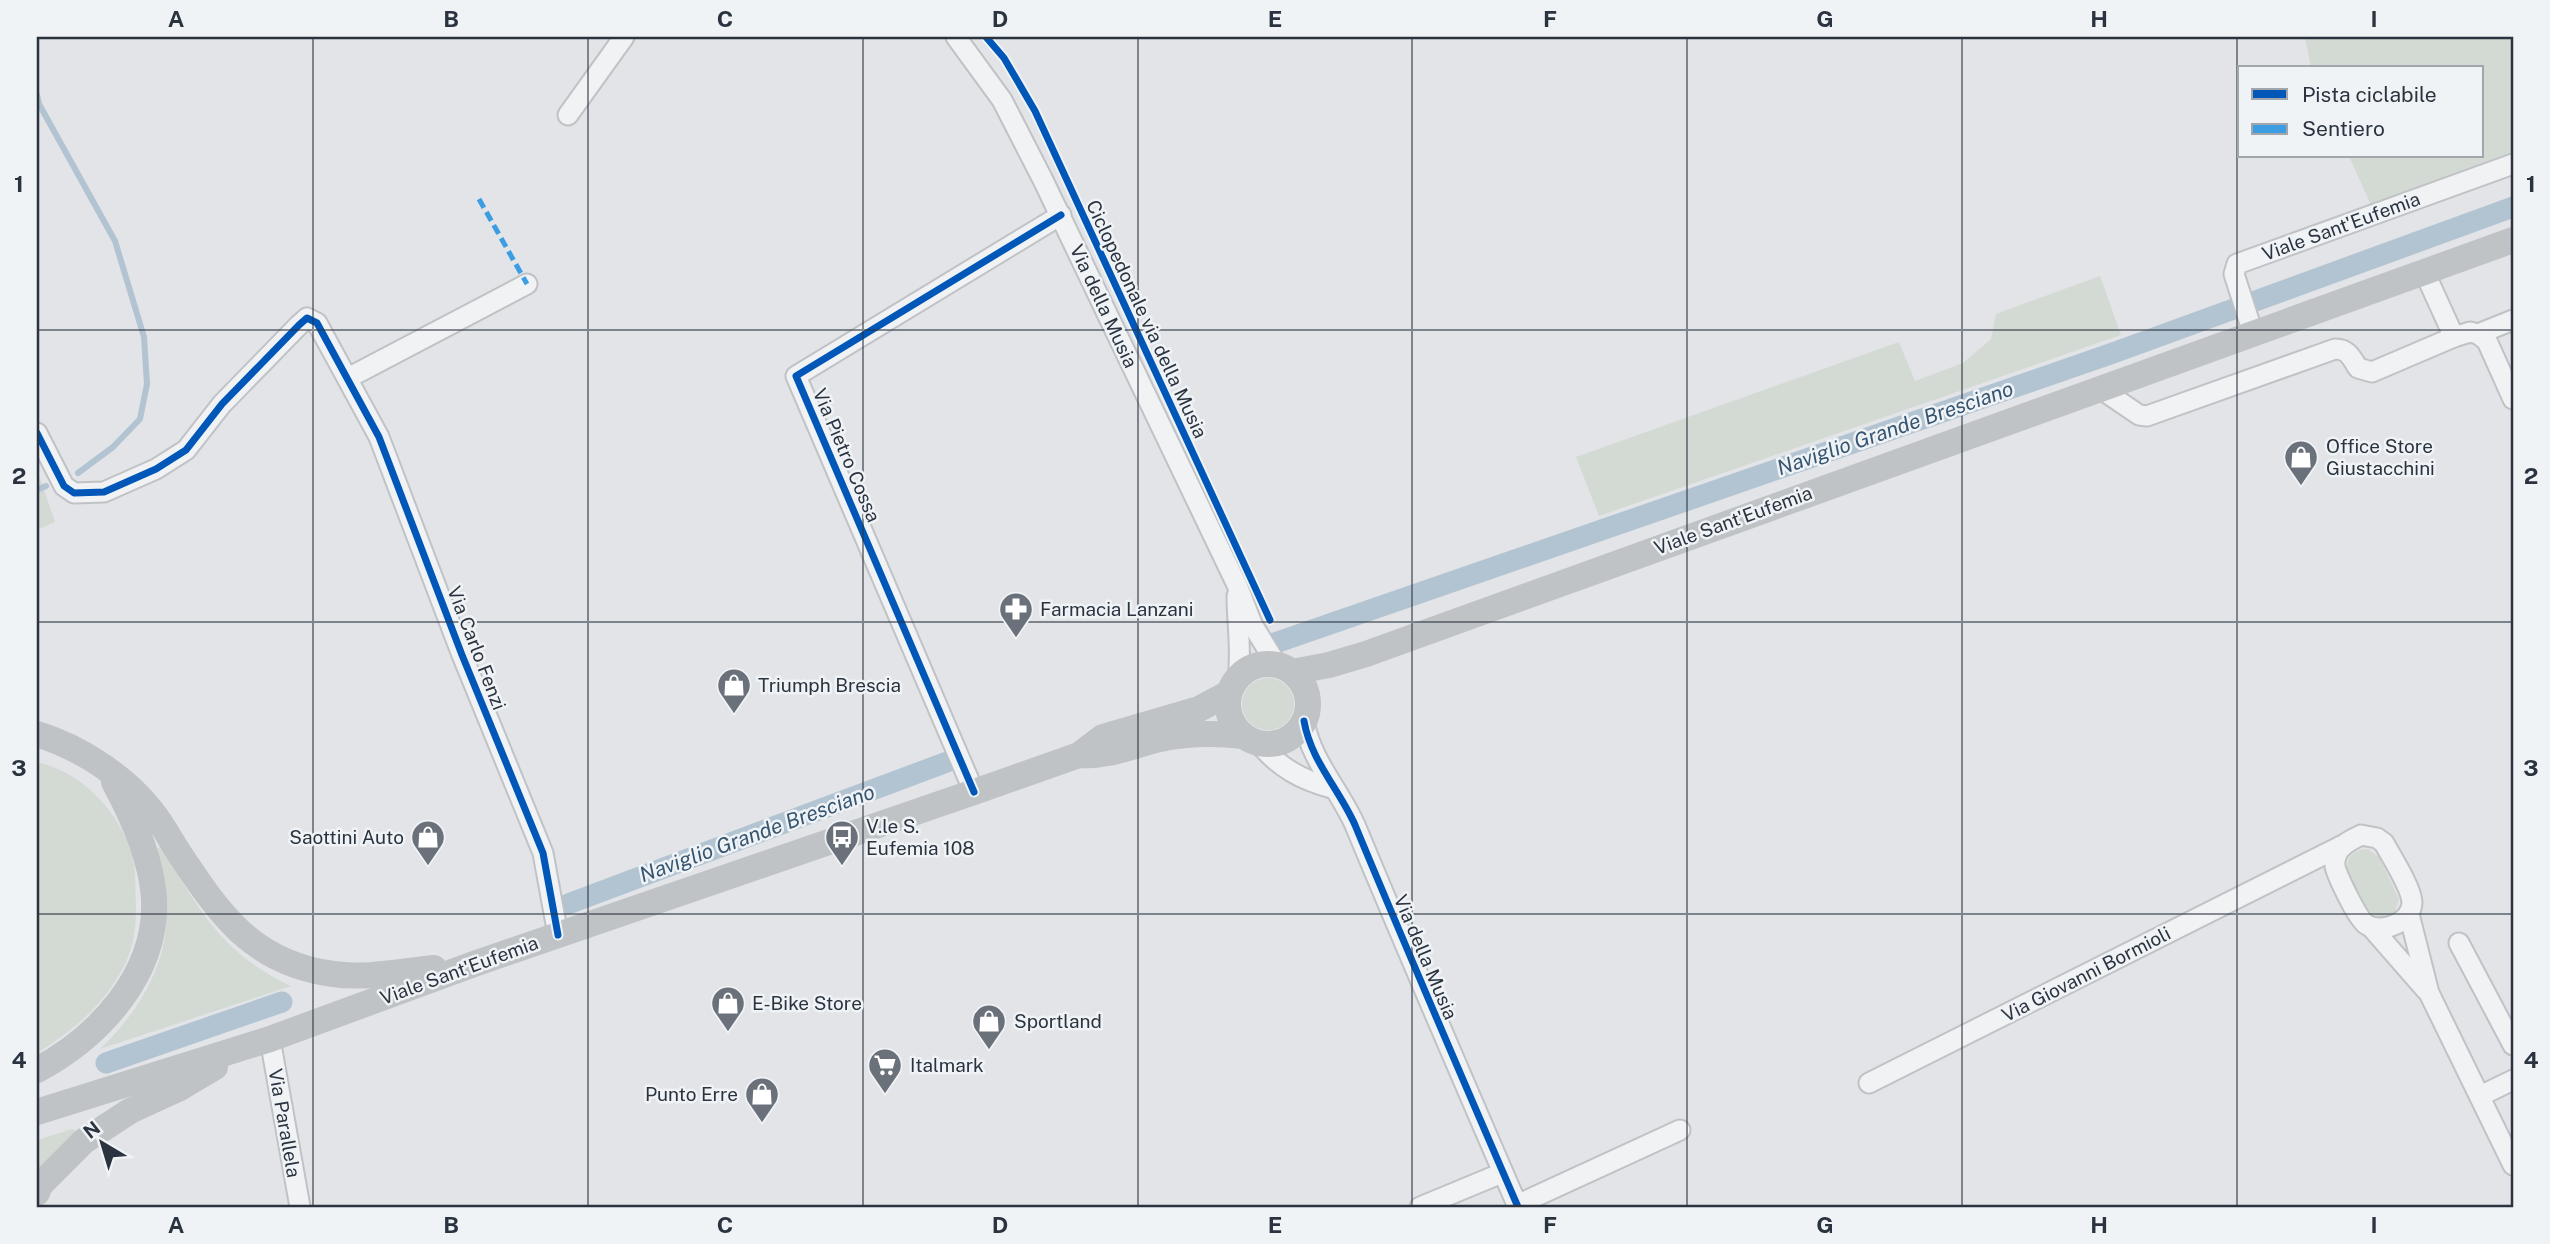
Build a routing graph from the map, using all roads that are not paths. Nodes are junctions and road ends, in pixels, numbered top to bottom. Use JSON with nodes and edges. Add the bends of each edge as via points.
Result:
{"nodes":[{"id":1,"x":624,"y":37,"type":"edge"},
{"id":2,"x":956,"y":37,"type":"edge"},
{"id":3,"x":568,"y":115,"type":"dead end"},
{"id":4,"x":2513,"y":164,"type":"edge"},
{"id":5,"x":1061,"y":215,"type":"junction"},
{"id":6,"x":2513,"y":240,"type":"edge"},
{"id":7,"x":2424,"y":271,"type":"junction"},
{"id":8,"x":527,"y":284,"type":"dead end"},
{"id":9,"x":2513,"y":320,"type":"edge"},
{"id":10,"x":2250,"y":323,"type":"junction"},
{"id":11,"x":2478,"y":334,"type":"junction"},
{"id":12,"x":2454,"y":337,"type":"junction"},
{"id":13,"x":348,"y":378,"type":"junction"},
{"id":14,"x":2509,"y":378,"type":"edge"},
{"id":15,"x":2101,"y":389,"type":"junction"},
{"id":16,"x":2513,"y":399,"type":"edge"},
{"id":17,"x":37,"y":433,"type":"edge"},
{"id":18,"x":1237,"y":585,"type":"junction"},
{"id":19,"x":1366,"y":654,"type":"junction"},
{"id":20,"x":1284,"y":668,"type":"junction"},
{"id":21,"x":1233,"y":685,"type":"junction"},
{"id":22,"x":1306,"y":713,"type":"junction"},
{"id":23,"x":37,"y":734,"type":"edge"},
{"id":24,"x":1251,"y":739,"type":"junction"},
{"id":25,"x":1079,"y":755,"type":"junction"},
{"id":26,"x":109,"y":771,"type":"junction"},
{"id":27,"x":1332,"y":788,"type":"junction"},
{"id":28,"x":974,"y":792,"type":"junction"},
{"id":29,"x":2341,"y":846,"type":"junction"},
{"id":30,"x":2304,"y":866,"type":"junction"},
{"id":31,"x":2334,"y":867,"type":"junction"},
{"id":32,"x":2409,"y":914,"type":"junction"},
{"id":33,"x":2371,"y":928,"type":"junction"},
{"id":34,"x":558,"y":935,"type":"junction"},
{"id":35,"x":2459,"y":943,"type":"dead end"},
{"id":36,"x":474,"y":964,"type":"junction"},
{"id":37,"x":2429,"y":993,"type":"junction"},
{"id":38,"x":261,"y":1042,"type":"junction"},
{"id":39,"x":2513,"y":1045,"type":"edge"},
{"id":40,"x":37,"y":1070,"type":"edge"},
{"id":41,"x":2513,"y":1080,"type":"edge"},
{"id":42,"x":1869,"y":1083,"type":"dead end"},
{"id":43,"x":2480,"y":1096,"type":"junction"},
{"id":44,"x":37,"y":1112,"type":"edge"},
{"id":45,"x":1680,"y":1130,"type":"dead end"},
{"id":46,"x":2513,"y":1166,"type":"edge"},
{"id":47,"x":1502,"y":1173,"type":"junction"},
{"id":48,"x":37,"y":1193,"type":"edge"},
{"id":49,"x":1517,"y":1206,"type":"edge"},
{"id":50,"x":300,"y":1207,"type":"edge"},
{"id":51,"x":1420,"y":1207,"type":"edge"}],
"edges":[{"from":1,"to":3,"type":"street"},
{"from":2,"to":5,"type":"street","name":"Via della Musia","via":[[1002,100]]},
{"from":4,"to":10,"type":"street","name":"Viale Sant'Eufemia","via":[[2242,261],[2235,269]]},
{"from":5,"to":18,"type":"street","name":"Via della Musia"},
{"from":5,"to":28,"type":"street","name":"Via Pietro Cossa","via":[[796,376]]},
{"from":6,"to":7,"type":"main road","name":"Viale Sant'Eufemia"},
{"from":7,"to":10,"type":"main road","name":"Viale Sant'Eufemia"},
{"from":7,"to":12,"type":"street"},
{"from":8,"to":13,"type":"street"},
{"from":9,"to":11,"type":"street"},
{"from":10,"to":15,"type":"main road","name":"Viale Sant'Eufemia"},
{"from":11,"to":12,"type":"street"},
{"from":11,"to":14,"type":"street"},
{"from":12,"to":15,"type":"street","via":[[2372,372],[2358,368],[2349,353],[2335,349],[2147,416]]},
{"from":13,"to":17,"type":"street","name":"Via Carlo Fenzi","via":[[317,323],[307,318],[222,404],[187,450],[104,492],[74,493],[64,486]]},
{"from":13,"to":34,"type":"street","name":"Via Carlo Fenzi","via":[[379,437],[544,853]]},
{"from":14,"to":16,"type":"street"},
{"from":15,"to":19,"type":"main road","name":"Viale Sant'Eufemia"},
{"from":18,"to":20,"type":"street","name":"Via della Musia","via":[[1252,624]]},
{"from":18,"to":21,"type":"street","name":"Via della Musia","via":[[1240,652]]},
{"from":19,"to":20,"type":"main road","name":"Viale Sant'Eufemia","via":[[1329,665]]},
{"from":19,"to":22,"type":"main road","name":"Viale Sant'Eufemia","via":[[1325,686]]},
{"from":20,"to":21,"type":"main road","name":"Viale Sant'Eufemia","via":[[1260,664]]},
{"from":20,"to":22,"type":"main road","via":[[1304,686]]},
{"from":21,"to":24,"type":"main road","via":[[1229,712]]},
{"from":21,"to":25,"type":"main road","name":"Viale Sant'Eufemia","via":[[1199,709],[1103,737]]},
{"from":22,"to":24,"type":"main road","name":"Viale Sant'Eufemia","via":[[1290,737],[1269,744]]},
{"from":22,"to":27,"type":"street","name":"Via della Musia","via":[[1310,744]]},
{"from":23,"to":26,"type":"main road","via":[[79,751]]},
{"from":24,"to":25,"type":"main road","name":"Viale Sant'Eufemia","via":[[1217,734],[1182,736],[1110,754]]},
{"from":24,"to":27,"type":"street","via":[[1291,773]]},
{"from":25,"to":28,"type":"main road","name":"Viale Sant'Eufemia"},
{"from":26,"to":36,"type":"main road","via":[[151,810],[228,922],[277,957],[334,975]]},
{"from":26,"to":40,"type":"main road","via":[[126,803],[149,871],[152,927],[134,981],[117,1004],[76,1046]]},
{"from":27,"to":47,"type":"street","name":"Via della Musia","via":[[1353,822]]},
{"from":28,"to":34,"type":"main road","name":"Viale Sant'Eufemia"},
{"from":29,"to":30,"type":"street","name":"Via Giovanni Bormioli"},
{"from":29,"to":31,"type":"street"},
{"from":29,"to":32,"type":"street","name":"Via Giovanni Bormioli","via":[[2361,835],[2384,843],[2410,893]]},
{"from":30,"to":31,"type":"street","name":"Via Giovanni Bormioli"},
{"from":30,"to":42,"type":"street","name":"Via Giovanni Bormioli"},
{"from":31,"to":33,"type":"street","name":"Via Giovanni Bormioli","via":[[2362,922]]},
{"from":32,"to":33,"type":"street","via":[[2384,929]]},
{"from":32,"to":37,"type":"street","name":"Via Giovanni Bormioli"},
{"from":33,"to":37,"type":"street","name":"Via Giovanni Bormioli"},
{"from":34,"to":36,"type":"main road","name":"Viale Sant'Eufemia"},
{"from":35,"to":39,"type":"street"},
{"from":36,"to":38,"type":"main road","name":"Viale Sant'Eufemia"},
{"from":37,"to":43,"type":"street","name":"Via Giovanni Bormioli"},
{"from":38,"to":44,"type":"main road","name":"Viale Sant'Eufemia"},
{"from":38,"to":48,"type":"main road","via":[[83,1141]]},
{"from":38,"to":50,"type":"street","name":"Via Parallela"},
{"from":41,"to":43,"type":"street"},
{"from":43,"to":46,"type":"street","name":"Via Giovanni Bormioli"},
{"from":45,"to":49,"type":"street","name":"Via della Musia"},
{"from":47,"to":49,"type":"street","name":"Via della Musia"},
{"from":47,"to":51,"type":"street"}]}
